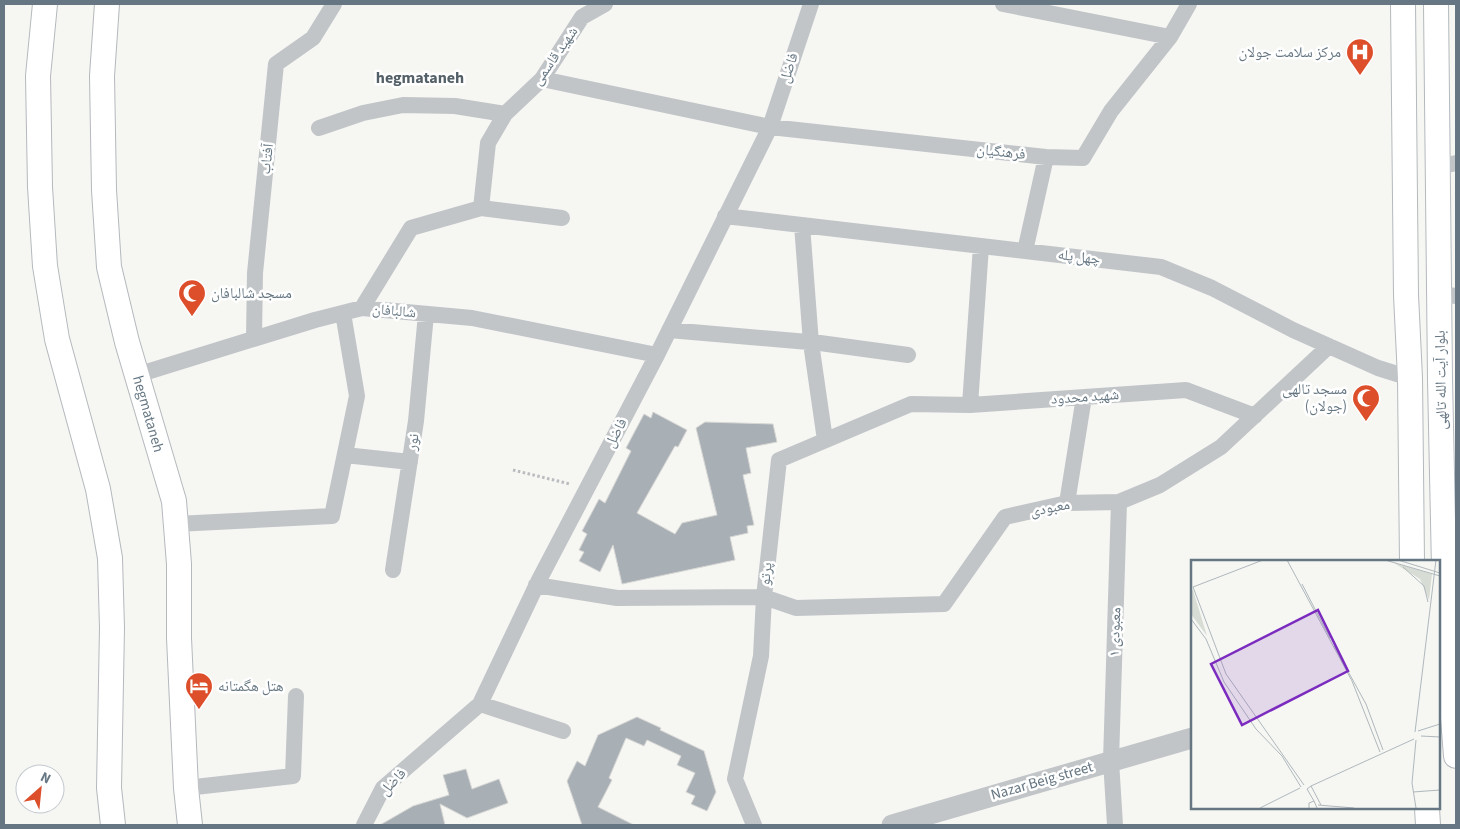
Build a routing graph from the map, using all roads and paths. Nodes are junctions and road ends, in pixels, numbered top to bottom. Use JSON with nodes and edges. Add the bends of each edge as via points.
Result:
{"nodes":[{"id":1,"x":45,"y":4,"type":"edge"},
{"id":2,"x":107,"y":4,"type":"edge"},
{"id":3,"x":334,"y":4,"type":"edge"},
{"id":4,"x":604,"y":4,"type":"edge"},
{"id":5,"x":811,"y":4,"type":"edge"},
{"id":6,"x":1003,"y":4,"type":"edge"},
{"id":7,"x":1189,"y":4,"type":"edge"},
{"id":8,"x":1402,"y":4,"type":"edge"},
{"id":9,"x":1436,"y":4,"type":"edge"},
{"id":10,"x":581,"y":10,"type":"edge"},
{"id":11,"x":1170,"y":37,"type":"junction"},
{"id":12,"x":542,"y":80,"type":"junction"},
{"id":13,"x":505,"y":114,"type":"junction"},
{"id":14,"x":770,"y":127,"type":"junction"},
{"id":15,"x":319,"y":128,"type":"dead end"},
{"id":16,"x":1046,"y":157,"type":"junction"},
{"id":17,"x":1447,"y":165,"type":"edge"},
{"id":18,"x":481,"y":208,"type":"junction"},
{"id":19,"x":726,"y":216,"type":"junction"},
{"id":20,"x":562,"y":218,"type":"dead end"},
{"id":21,"x":802,"y":225,"type":"junction"},
{"id":22,"x":981,"y":246,"type":"junction"},
{"id":23,"x":1025,"y":251,"type":"junction"},
{"id":24,"x":1448,"y":295,"type":"edge"},
{"id":25,"x":362,"y":308,"type":"junction"},
{"id":26,"x":343,"y":313,"type":"junction"},
{"id":27,"x":426,"y":314,"type":"junction"},
{"id":28,"x":669,"y":330,"type":"junction"},
{"id":29,"x":254,"y":339,"type":"junction"},
{"id":30,"x":811,"y":343,"type":"junction"},
{"id":31,"x":1329,"y":346,"type":"junction"},
{"id":32,"x":657,"y":355,"type":"junction"},
{"id":33,"x":908,"y":355,"type":"dead end"},
{"id":34,"x":137,"y":375,"type":"junction"},
{"id":35,"x":1410,"y":378,"type":"junction"},
{"id":36,"x":1440,"y":379,"type":"junction"},
{"id":37,"x":1084,"y":397,"type":"junction"},
{"id":38,"x":911,"y":404,"type":"joint"},
{"id":39,"x":970,"y":405,"type":"junction"},
{"id":40,"x":1255,"y":416,"type":"junction"},
{"id":41,"x":826,"y":440,"type":"junction"},
{"id":42,"x":345,"y":455,"type":"junction"},
{"id":43,"x":410,"y":462,"type":"junction"},
{"id":44,"x":513,"y":470,"type":"dead end"},
{"id":45,"x":1449,"y":476,"type":"edge"},
{"id":46,"x":587,"y":488,"type":"junction"},
{"id":47,"x":1119,"y":502,"type":"junction"},
{"id":48,"x":1067,"y":503,"type":"junction"},
{"id":49,"x":176,"y":524,"type":"junction"},
{"id":50,"x":1412,"y":560,"type":"edge"},
{"id":51,"x":393,"y":570,"type":"dead end"},
{"id":52,"x":536,"y":585,"type":"junction"},
{"id":53,"x":764,"y":597,"type":"junction"},
{"id":54,"x":1451,"y":615,"type":"edge"},
{"id":55,"x":1454,"y":688,"type":"edge"},
{"id":56,"x":296,"y":696,"type":"dead end"},
{"id":57,"x":480,"y":704,"type":"junction"},
{"id":58,"x":563,"y":731,"type":"dead end"},
{"id":59,"x":1191,"y":738,"type":"edge"},
{"id":60,"x":1456,"y":756,"type":"edge"},
{"id":61,"x":1111,"y":761,"type":"junction"},
{"id":62,"x":186,"y":788,"type":"junction"},
{"id":63,"x":1427,"y":809,"type":"edge"},
{"id":64,"x":113,"y":825,"type":"edge"},
{"id":65,"x":190,"y":825,"type":"edge"},
{"id":66,"x":364,"y":825,"type":"edge"},
{"id":67,"x":754,"y":825,"type":"edge"},
{"id":68,"x":892,"y":825,"type":"edge"},
{"id":69,"x":1115,"y":825,"type":"edge"},
{"id":70,"x":1428,"y":825,"type":"edge"}],
"edges":[{"from":1,"to":64,"type":"main road","via":[[38,76],[44,266],[57,339],[98,489],[110,558],[112,628],[108,788]]},
{"from":2,"to":34,"type":"main road","name":"hegmataneh","via":[[102,76],[109,267]]},
{"from":3,"to":29,"type":"street","name":"آفتاب","via":[[314,38],[276,64],[255,272]]},
{"from":4,"to":10,"type":"street","name":"شهید قاسمی"},
{"from":5,"to":14,"type":"street","name":"فاضل"},
{"from":6,"to":11,"type":"street"},
{"from":7,"to":11,"type":"street"},
{"from":8,"to":35,"type":"main road","name":"بلوار آیت الله تالهی"},
{"from":9,"to":17,"type":"main road","name":"بلوار آیت الله تالهی"},
{"from":10,"to":12,"type":"street","name":"شهید قاسمی"},
{"from":11,"to":16,"type":"street","name":"فرهنگیان","via":[[1111,111],[1083,158]]},
{"from":12,"to":13,"type":"street","name":"شهید قاسمی"},
{"from":12,"to":14,"type":"street","name":"فرهنگیان"},
{"from":13,"to":15,"type":"street","via":[[455,106],[403,105],[363,113]]},
{"from":13,"to":18,"type":"street","name":"شهید قاسمی","via":[[488,143]]},
{"from":14,"to":16,"type":"street","name":"فرهنگیان"},
{"from":14,"to":19,"type":"street","name":"فاضل"},
{"from":16,"to":23,"type":"street"},
{"from":17,"to":24,"type":"main road","name":"بلوار آیت الله تالهی"},
{"from":18,"to":20,"type":"street"},
{"from":18,"to":25,"type":"street","via":[[411,228]]},
{"from":19,"to":21,"type":"street","name":"چهل پله"},
{"from":19,"to":28,"type":"street","name":"فاضل"},
{"from":21,"to":22,"type":"street","name":"چهل پله"},
{"from":21,"to":30,"type":"street"},
{"from":22,"to":23,"type":"street","name":"چهل پله"},
{"from":22,"to":39,"type":"street"},
{"from":23,"to":31,"type":"street","name":"چهل پله","via":[[1161,266]]},
{"from":24,"to":36,"type":"main road","name":"بلوار آیت الله تالهی"},
{"from":25,"to":26,"type":"street","name":"شالبافان"},
{"from":25,"to":27,"type":"street","name":"شالبافان"},
{"from":26,"to":29,"type":"street","name":"شالبافان"},
{"from":26,"to":42,"type":"street","via":[[358,396]]},
{"from":27,"to":32,"type":"street","name":"شالبافان","via":[[472,318]]},
{"from":27,"to":43,"type":"street","name":"نور"},
{"from":28,"to":30,"type":"street"},
{"from":28,"to":32,"type":"street","name":"فاضل"},
{"from":29,"to":34,"type":"street","name":"شالبافان"},
{"from":30,"to":33,"type":"street"},
{"from":30,"to":41,"type":"street"},
{"from":31,"to":35,"type":"street","name":"چهل پله"},
{"from":31,"to":40,"type":"street","name":"معبودی"},
{"from":32,"to":46,"type":"street","name":"فاضل"},
{"from":34,"to":49,"type":"main road","name":"hegmataneh","via":[[174,501]]},
{"from":35,"to":36,"type":"main road"},
{"from":35,"to":50,"type":"main road","name":"بلوار آیت الله تالهی"},
{"from":36,"to":45,"type":"main road","name":"بلوار آیت الله تالهی"},
{"from":37,"to":39,"type":"street","name":"شهید محدود"},
{"from":37,"to":40,"type":"street","name":"شهید محدود","via":[[1186,390]]},
{"from":37,"to":48,"type":"street"},
{"from":38,"to":39,"type":"street","name":"شهید محدود"},
{"from":38,"to":41,"type":"street","name":"پرتو"},
{"from":40,"to":47,"type":"street","name":"معبودی","via":[[1221,447],[1160,485]]},
{"from":41,"to":53,"type":"street","name":"پرتو","via":[[779,460]]},
{"from":42,"to":43,"type":"street"},
{"from":42,"to":49,"type":"street","via":[[332,516]]},
{"from":43,"to":51,"type":"street","name":"نور"},
{"from":44,"to":46,"type":"path"},
{"from":45,"to":54,"type":"main road","name":"بلوار آیت الله تالهی"},
{"from":46,"to":52,"type":"street","name":"فاضل"},
{"from":47,"to":48,"type":"street","name":"معبودی"},
{"from":47,"to":61,"type":"street","name":"معبودی ۱"},
{"from":48,"to":53,"type":"street","name":"معبودی","via":[[1004,517],[944,604],[796,608]]},
{"from":49,"to":62,"type":"main road","name":"hegmataneh"},
{"from":52,"to":53,"type":"street","via":[[617,598]]},
{"from":52,"to":57,"type":"street","name":"فاضل"},
{"from":53,"to":67,"type":"street","name":"پرتو","via":[[761,656],[735,779]]},
{"from":54,"to":55,"type":"main road","name":"بلوار آیت الله تالهی"},
{"from":55,"to":60,"type":"main road","name":"بلوار آیت الله تالهی"},
{"from":56,"to":62,"type":"street","via":[[293,776]]},
{"from":57,"to":58,"type":"street"},
{"from":57,"to":66,"type":"street","name":"فاضل","via":[[383,788]]},
{"from":59,"to":61,"type":"street","name":"Nazar Beig street"},
{"from":61,"to":68,"type":"street","name":"Nazar Beig street"},
{"from":61,"to":69,"type":"street","name":"معبودی ۱"},
{"from":62,"to":65,"type":"main road","name":"hegmataneh"},
{"from":63,"to":70,"type":"main road"}]}
